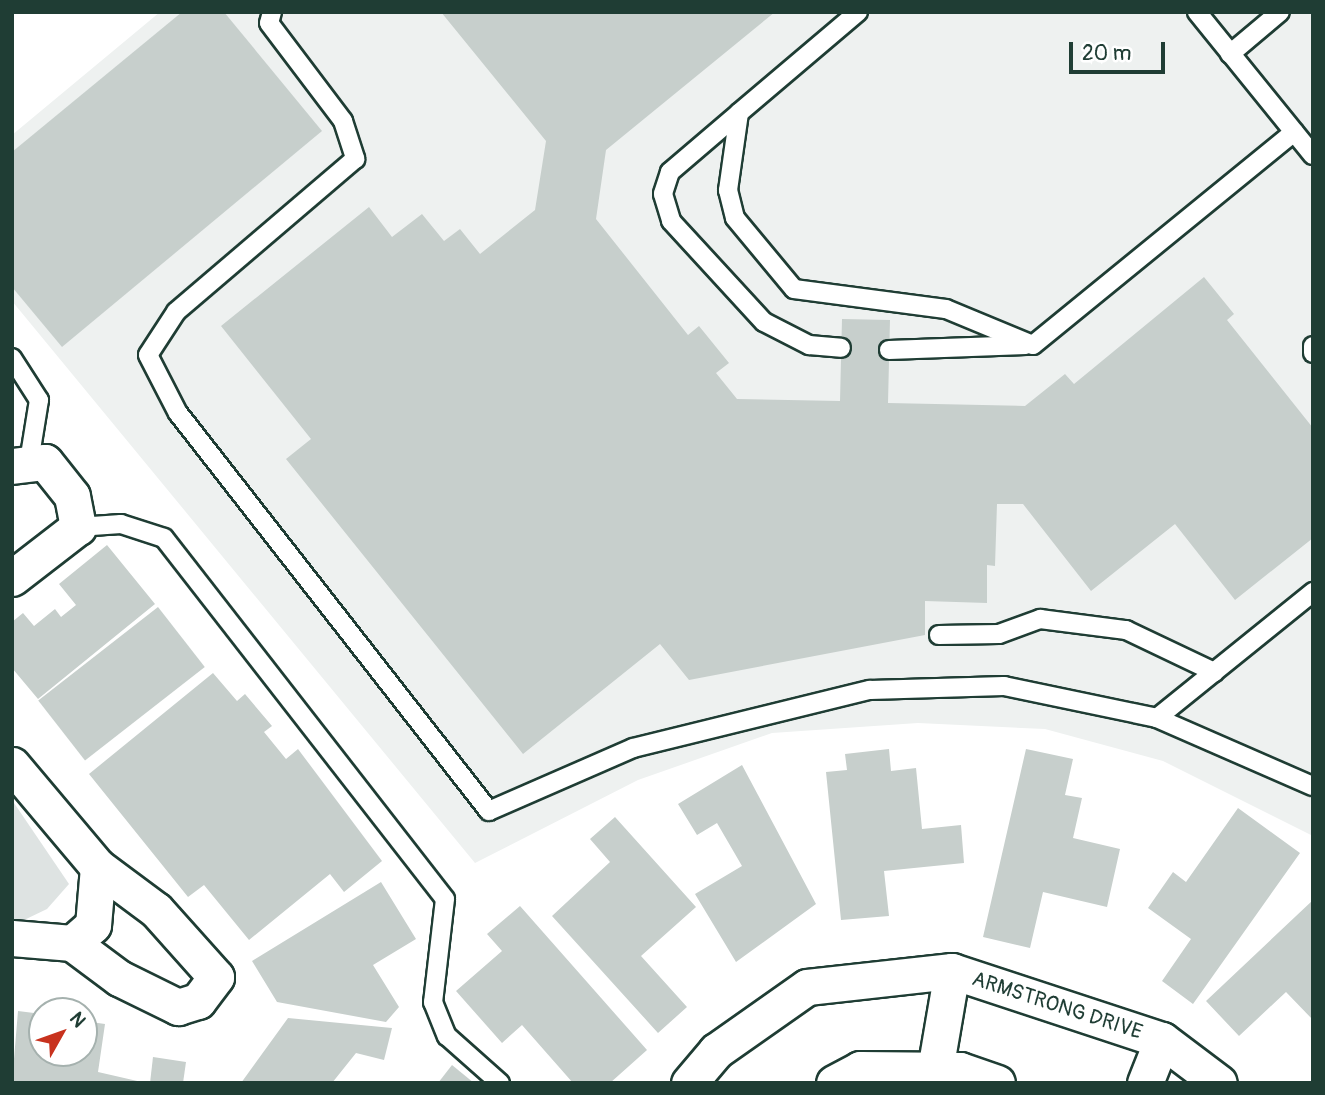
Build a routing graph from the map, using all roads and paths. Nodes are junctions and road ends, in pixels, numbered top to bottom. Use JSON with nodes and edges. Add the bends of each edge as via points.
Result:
{"nodes":[{"id":1,"x":272,"y":12,"type":"edge"},
{"id":2,"x":858,"y":12,"type":"edge"},
{"id":3,"x":1197,"y":12,"type":"edge"},
{"id":4,"x":1280,"y":12,"type":"edge"},
{"id":5,"x":1230,"y":54,"type":"junction"},
{"id":6,"x":739,"y":113,"type":"junction"},
{"id":7,"x":1294,"y":132,"type":"junction"},
{"id":8,"x":1313,"y":155,"type":"edge"},
{"id":9,"x":1033,"y":345,"type":"junction"},
{"id":10,"x":1313,"y":346,"type":"edge"},
{"id":11,"x":841,"y":348,"type":"dead end"},
{"id":12,"x":890,"y":349,"type":"dead end"},
{"id":13,"x":1313,"y":353,"type":"edge"},
{"id":14,"x":12,"y":358,"type":"edge"},
{"id":15,"x":21,"y":464,"type":"edge"},
{"id":16,"x":78,"y":527,"type":"junction"},
{"id":17,"x":12,"y":578,"type":"edge"},
{"id":18,"x":1313,"y":592,"type":"edge"},
{"id":19,"x":939,"y":635,"type":"dead end"},
{"id":20,"x":1214,"y":672,"type":"junction"},
{"id":21,"x":1157,"y":718,"type":"junction"},
{"id":22,"x":12,"y":765,"type":"edge"},
{"id":23,"x":1313,"y":786,"type":"edge"},
{"id":24,"x":98,"y":867,"type":"junction"},
{"id":25,"x":12,"y":938,"type":"edge"},
{"id":26,"x":72,"y":943,"type":"junction"},
{"id":27,"x":952,"y":971,"type":"junction"},
{"id":28,"x":1162,"y":1040,"type":"junction"},
{"id":29,"x":934,"y":1070,"type":"junction"},
{"id":30,"x":500,"y":1083,"type":"edge"},
{"id":31,"x":689,"y":1083,"type":"edge"},
{"id":32,"x":834,"y":1083,"type":"edge"},
{"id":33,"x":997,"y":1083,"type":"edge"},
{"id":34,"x":1145,"y":1083,"type":"edge"},
{"id":35,"x":1219,"y":1083,"type":"edge"}],
"edges":[{"from":1,"to":21,"type":"lane","via":[[269,23],[343,121],[355,159],[176,312],[148,355],[178,413],[489,811],[633,748],[870,690],[1004,686]]},
{"from":2,"to":6,"type":"lane"},
{"from":3,"to":5,"type":"lane"},
{"from":4,"to":5,"type":"lane"},
{"from":5,"to":7,"type":"lane"},
{"from":6,"to":9,"type":"lane","via":[[728,190],[734,218],[794,289],[946,309]]},
{"from":6,"to":11,"type":"lane","via":[[670,172],[663,194],[671,221],[764,322],[809,345]]},
{"from":7,"to":8,"type":"lane"},
{"from":7,"to":9,"type":"lane"},
{"from":9,"to":12,"type":"lane"},
{"from":10,"to":13,"type":"lane"},
{"from":14,"to":15,"type":"lane","via":[[38,400]]},
{"from":15,"to":16,"type":"street","via":[[46,463],[72,496]]},
{"from":16,"to":17,"type":"street"},
{"from":16,"to":30,"type":"lane","via":[[121,524],[164,538],[429,877],[445,899],[433,1002],[447,1036]]},
{"from":18,"to":20,"type":"lane"},
{"from":19,"to":20,"type":"lane","via":[[999,634],[1041,619],[1126,630]]},
{"from":20,"to":21,"type":"lane"},
{"from":21,"to":23,"type":"lane"},
{"from":22,"to":24,"type":"street"},
{"from":24,"to":26,"type":"street","via":[[93,925]]},
{"from":24,"to":26,"type":"street","via":[[156,910],[216,977],[198,1001],[178,1007],[119,978]]},
{"from":25,"to":26,"type":"street"},
{"from":27,"to":28,"type":"street","name":"ARMSTRONG DRIVE"},
{"from":27,"to":29,"type":"street","name":"ARMSTRONG DRIVE"},
{"from":27,"to":31,"type":"street","name":"ARMSTRONG DRIVE","via":[[807,987],[716,1051]]},
{"from":28,"to":34,"type":"street","name":"ARMSTRONG DRIVE"},
{"from":28,"to":35,"type":"street","name":"ARMSTRONG DRIVE"},
{"from":29,"to":32,"type":"street","via":[[860,1069]]},
{"from":29,"to":33,"type":"street","via":[[960,1070]]}]}
